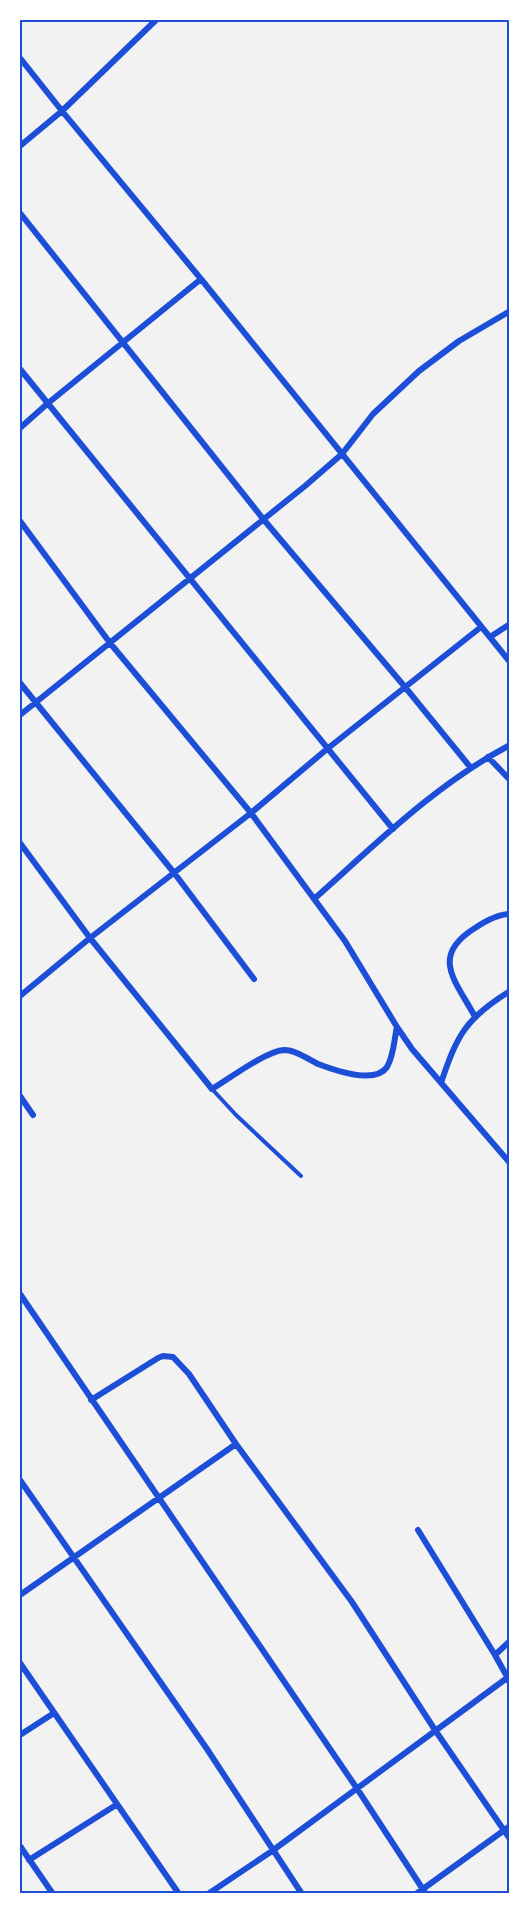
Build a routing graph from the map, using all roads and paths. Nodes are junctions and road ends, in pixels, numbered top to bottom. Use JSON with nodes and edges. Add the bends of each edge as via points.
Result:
{"nodes":[{"id":1,"x":156,"y":20,"type":"edge"},
{"id":2,"x":20,"y":58,"type":"edge"},
{"id":3,"x":62,"y":111,"type":"junction"},
{"id":4,"x":20,"y":146,"type":"edge"},
{"id":5,"x":20,"y":213,"type":"edge"},
{"id":6,"x":201,"y":279,"type":"junction"},
{"id":7,"x":510,"y":312,"type":"edge"},
{"id":8,"x":122,"y":343,"type":"junction"},
{"id":9,"x":20,"y":369,"type":"edge"},
{"id":10,"x":47,"y":404,"type":"junction"},
{"id":11,"x":20,"y":428,"type":"edge"},
{"id":12,"x":342,"y":454,"type":"junction"},
{"id":13,"x":264,"y":520,"type":"junction"},
{"id":14,"x":20,"y":521,"type":"edge"},
{"id":15,"x":189,"y":579,"type":"junction"},
{"id":16,"x":510,"y":624,"type":"edge"},
{"id":17,"x":482,"y":627,"type":"junction"},
{"id":18,"x":490,"y":637,"type":"junction"},
{"id":19,"x":110,"y":643,"type":"junction"},
{"id":20,"x":510,"y":662,"type":"edge"},
{"id":21,"x":20,"y":683,"type":"edge"},
{"id":22,"x":405,"y":687,"type":"junction"},
{"id":23,"x":35,"y":703,"type":"junction"},
{"id":24,"x":20,"y":715,"type":"edge"},
{"id":25,"x":510,"y":745,"type":"edge"},
{"id":26,"x":327,"y":750,"type":"junction"},
{"id":27,"x":488,"y":757,"type":"junction"},
{"id":28,"x":471,"y":768,"type":"junction"},
{"id":29,"x":510,"y":780,"type":"edge"},
{"id":30,"x":251,"y":813,"type":"junction"},
{"id":31,"x":393,"y":829,"type":"junction"},
{"id":32,"x":20,"y":843,"type":"edge"},
{"id":33,"x":175,"y":874,"type":"junction"},
{"id":34,"x":314,"y":899,"type":"junction"},
{"id":35,"x":510,"y":915,"type":"edge"},
{"id":36,"x":90,"y":938,"type":"junction"},
{"id":37,"x":254,"y":979,"type":"dead end"},
{"id":38,"x":510,"y":991,"type":"edge"},
{"id":39,"x":20,"y":996,"type":"edge"},
{"id":40,"x":474,"y":1015,"type":"junction"},
{"id":41,"x":397,"y":1027,"type":"junction"},
{"id":42,"x":441,"y":1083,"type":"junction"},
{"id":43,"x":212,"y":1089,"type":"junction"},
{"id":44,"x":20,"y":1096,"type":"edge"},
{"id":45,"x":33,"y":1115,"type":"dead end"},
{"id":46,"x":510,"y":1163,"type":"edge"},
{"id":47,"x":301,"y":1176,"type":"dead end"},
{"id":48,"x":20,"y":1294,"type":"edge"},
{"id":49,"x":91,"y":1400,"type":"junction"},
{"id":50,"x":236,"y":1444,"type":"junction"},
{"id":51,"x":20,"y":1480,"type":"edge"},
{"id":52,"x":158,"y":1499,"type":"junction"},
{"id":53,"x":417,"y":1530,"type":"dead end"},
{"id":54,"x":73,"y":1559,"type":"junction"},
{"id":55,"x":20,"y":1595,"type":"edge"},
{"id":56,"x":510,"y":1641,"type":"edge"},
{"id":57,"x":495,"y":1655,"type":"junction"},
{"id":58,"x":20,"y":1663,"type":"edge"},
{"id":59,"x":508,"y":1680,"type":"edge"},
{"id":60,"x":54,"y":1713,"type":"junction"},
{"id":61,"x":435,"y":1730,"type":"junction"},
{"id":62,"x":20,"y":1735,"type":"edge"},
{"id":63,"x":358,"y":1790,"type":"junction"},
{"id":64,"x":116,"y":1804,"type":"junction"},
{"id":65,"x":506,"y":1828,"type":"edge"},
{"id":66,"x":510,"y":1839,"type":"edge"},
{"id":67,"x":20,"y":1846,"type":"edge"},
{"id":68,"x":272,"y":1851,"type":"junction"},
{"id":69,"x":29,"y":1860,"type":"junction"},
{"id":70,"x":425,"y":1891,"type":"edge"},
{"id":71,"x":53,"y":1893,"type":"edge"},
{"id":72,"x":179,"y":1893,"type":"edge"},
{"id":73,"x":208,"y":1893,"type":"edge"},
{"id":74,"x":302,"y":1893,"type":"edge"},
{"id":75,"x":416,"y":1893,"type":"edge"}],
"edges":[{"from":1,"to":3,"type":"street"},
{"from":2,"to":3,"type":"street"},
{"from":3,"to":4,"type":"street"},
{"from":3,"to":6,"type":"street"},
{"from":5,"to":8,"type":"street"},
{"from":6,"to":8,"type":"street"},
{"from":6,"to":12,"type":"street"},
{"from":7,"to":12,"type":"street","via":[[459,341],[419,371],[374,414]]},
{"from":8,"to":10,"type":"street"},
{"from":8,"to":13,"type":"street"},
{"from":9,"to":10,"type":"street"},
{"from":10,"to":11,"type":"street"},
{"from":10,"to":15,"type":"street"},
{"from":12,"to":13,"type":"street"},
{"from":12,"to":17,"type":"street"},
{"from":13,"to":15,"type":"street"},
{"from":13,"to":22,"type":"street"},
{"from":14,"to":19,"type":"street"},
{"from":15,"to":19,"type":"street"},
{"from":15,"to":26,"type":"street"},
{"from":16,"to":18,"type":"street"},
{"from":17,"to":18,"type":"street"},
{"from":17,"to":22,"type":"street"},
{"from":18,"to":20,"type":"street"},
{"from":19,"to":23,"type":"street"},
{"from":19,"to":30,"type":"street"},
{"from":21,"to":23,"type":"street"},
{"from":22,"to":26,"type":"street"},
{"from":22,"to":28,"type":"street"},
{"from":23,"to":24,"type":"street"},
{"from":23,"to":33,"type":"street"},
{"from":25,"to":27,"type":"street"},
{"from":26,"to":30,"type":"street"},
{"from":26,"to":31,"type":"street"},
{"from":27,"to":28,"type":"street"},
{"from":27,"to":29,"type":"street"},
{"from":28,"to":31,"type":"street"},
{"from":30,"to":33,"type":"street"},
{"from":30,"to":34,"type":"street"},
{"from":31,"to":34,"type":"street"},
{"from":32,"to":36,"type":"street"},
{"from":33,"to":36,"type":"street"},
{"from":33,"to":37,"type":"street"},
{"from":34,"to":41,"type":"street","via":[[345,941]]},
{"from":35,"to":40,"type":"street","via":[[476,927],[450,953],[450,970]]},
{"from":36,"to":39,"type":"street"},
{"from":36,"to":43,"type":"street"},
{"from":38,"to":40,"type":"street"},
{"from":40,"to":42,"type":"street","via":[[455,1043]]},
{"from":41,"to":42,"type":"street"},
{"from":41,"to":43,"type":"street","via":[[389,1061],[377,1075],[342,1072],[281,1050]]},
{"from":42,"to":46,"type":"street"},
{"from":43,"to":47,"type":"lane"},
{"from":44,"to":45,"type":"street"},
{"from":48,"to":49,"type":"street"},
{"from":49,"to":50,"type":"street","via":[[153,1360],[173,1357]]},
{"from":49,"to":52,"type":"street"},
{"from":50,"to":52,"type":"street"},
{"from":50,"to":61,"type":"street","via":[[352,1602]]},
{"from":51,"to":54,"type":"street"},
{"from":52,"to":54,"type":"street"},
{"from":52,"to":63,"type":"street"},
{"from":53,"to":57,"type":"street"},
{"from":54,"to":55,"type":"street"},
{"from":54,"to":68,"type":"street","via":[[207,1749]]},
{"from":56,"to":57,"type":"street"},
{"from":57,"to":59,"type":"street"},
{"from":58,"to":60,"type":"street"},
{"from":59,"to":61,"type":"street"},
{"from":60,"to":62,"type":"street"},
{"from":60,"to":64,"type":"street"},
{"from":61,"to":63,"type":"street"},
{"from":61,"to":65,"type":"street"},
{"from":63,"to":68,"type":"street"},
{"from":63,"to":70,"type":"street"},
{"from":64,"to":69,"type":"street"},
{"from":64,"to":72,"type":"street"},
{"from":65,"to":66,"type":"street"},
{"from":65,"to":70,"type":"street"},
{"from":67,"to":69,"type":"street"},
{"from":68,"to":73,"type":"street"},
{"from":68,"to":74,"type":"street"},
{"from":69,"to":71,"type":"street"},
{"from":70,"to":75,"type":"street"}]}
